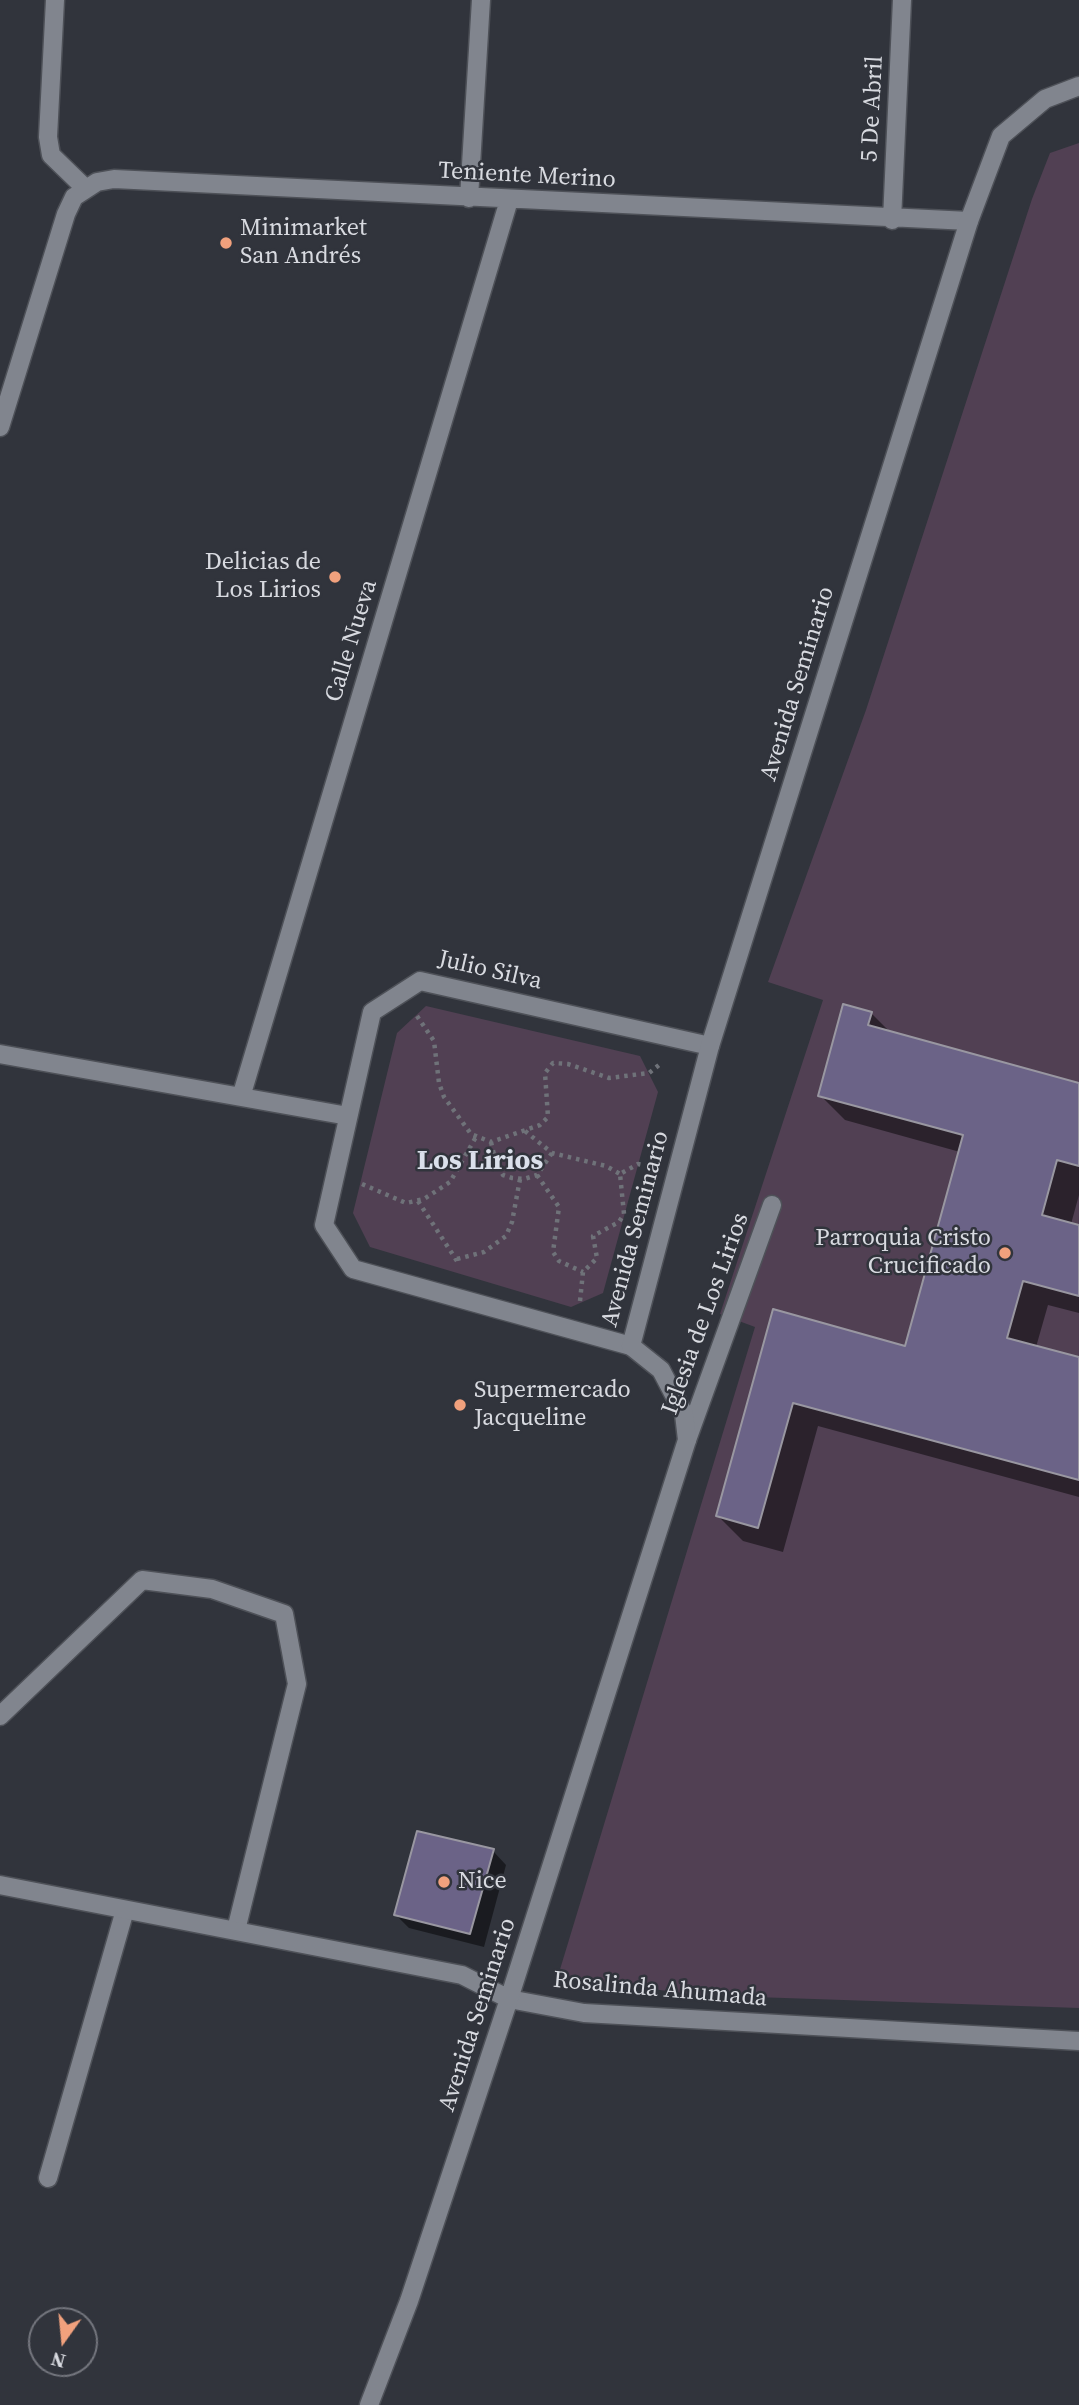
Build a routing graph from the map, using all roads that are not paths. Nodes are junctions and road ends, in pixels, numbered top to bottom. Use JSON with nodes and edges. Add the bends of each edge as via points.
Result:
{"nodes":[{"id":1,"x":55,"y":0,"type":"edge"},
{"id":2,"x":481,"y":0,"type":"edge"},
{"id":3,"x":902,"y":0,"type":"edge"},
{"id":4,"x":1079,"y":86,"type":"edge"},
{"id":5,"x":85,"y":188,"type":"junction"},
{"id":6,"x":469,"y":198,"type":"junction"},
{"id":7,"x":509,"y":200,"type":"junction"},
{"id":8,"x":892,"y":220,"type":"junction"},
{"id":9,"x":969,"y":222,"type":"junction"},
{"id":10,"x":0,"y":427,"type":"edge"},
{"id":11,"x":709,"y":1045,"type":"junction"},
{"id":12,"x":0,"y":1054,"type":"edge"},
{"id":13,"x":242,"y":1097,"type":"junction"},
{"id":14,"x":348,"y":1116,"type":"junction"},
{"id":15,"x":772,"y":1205,"type":"dead end"},
{"id":16,"x":631,"y":1346,"type":"junction"},
{"id":17,"x":687,"y":1440,"type":"junction"},
{"id":18,"x":0,"y":1716,"type":"edge"},
{"id":19,"x":0,"y":1885,"type":"edge"},
{"id":20,"x":125,"y":1910,"type":"junction"},
{"id":21,"x":236,"y":1930,"type":"junction"},
{"id":22,"x":509,"y":1999,"type":"junction"},
{"id":23,"x":1079,"y":2040,"type":"edge"},
{"id":24,"x":48,"y":2178,"type":"dead end"},
{"id":25,"x":369,"y":2405,"type":"edge"}],
"edges":[{"from":1,"to":5,"type":"street","via":[[48,138],[51,155]]},
{"from":2,"to":6,"type":"street"},
{"from":3,"to":8,"type":"street","name":"5 De Abril"},
{"from":4,"to":9,"type":"street","name":"Avenida Seminario","via":[[1045,99],[1001,136]]},
{"from":5,"to":6,"type":"street","name":"Teniente Merino","via":[[114,178]]},
{"from":5,"to":10,"type":"street","via":[[74,197],[59,233]]},
{"from":6,"to":7,"type":"street","name":"Teniente Merino"},
{"from":7,"to":8,"type":"street","name":"Teniente Merino"},
{"from":7,"to":13,"type":"street","name":"Calle Nueva"},
{"from":8,"to":9,"type":"street","name":"Teniente Merino"},
{"from":9,"to":11,"type":"street","name":"Avenida Seminario"},
{"from":11,"to":14,"type":"street","name":"Julio Silva","via":[[420,981],[372,1012]]},
{"from":11,"to":16,"type":"street","name":"Avenida Seminario"},
{"from":12,"to":13,"type":"street"},
{"from":13,"to":14,"type":"street"},
{"from":14,"to":16,"type":"street","name":"Julio Silva","via":[[324,1225],[353,1269]]},
{"from":15,"to":17,"type":"street","name":"Iglesia de Los Lirios"},
{"from":16,"to":17,"type":"street","name":"Avenida Seminario","via":[[661,1370],[684,1414]]},
{"from":17,"to":22,"type":"street","name":"Avenida Seminario"},
{"from":18,"to":21,"type":"street","via":[[142,1580],[212,1589],[284,1614],[297,1684]]},
{"from":19,"to":20,"type":"street","name":"Rosalinda Ahumada"},
{"from":20,"to":21,"type":"street","name":"Rosalinda Ahumada"},
{"from":20,"to":24,"type":"street"},
{"from":21,"to":22,"type":"street","name":"Rosalinda Ahumada","via":[[462,1975]]},
{"from":22,"to":23,"type":"street","name":"Rosalinda Ahumada","via":[[584,2013]]},
{"from":22,"to":25,"type":"street","name":"Avenida Seminario","via":[[409,2301]]}]}
